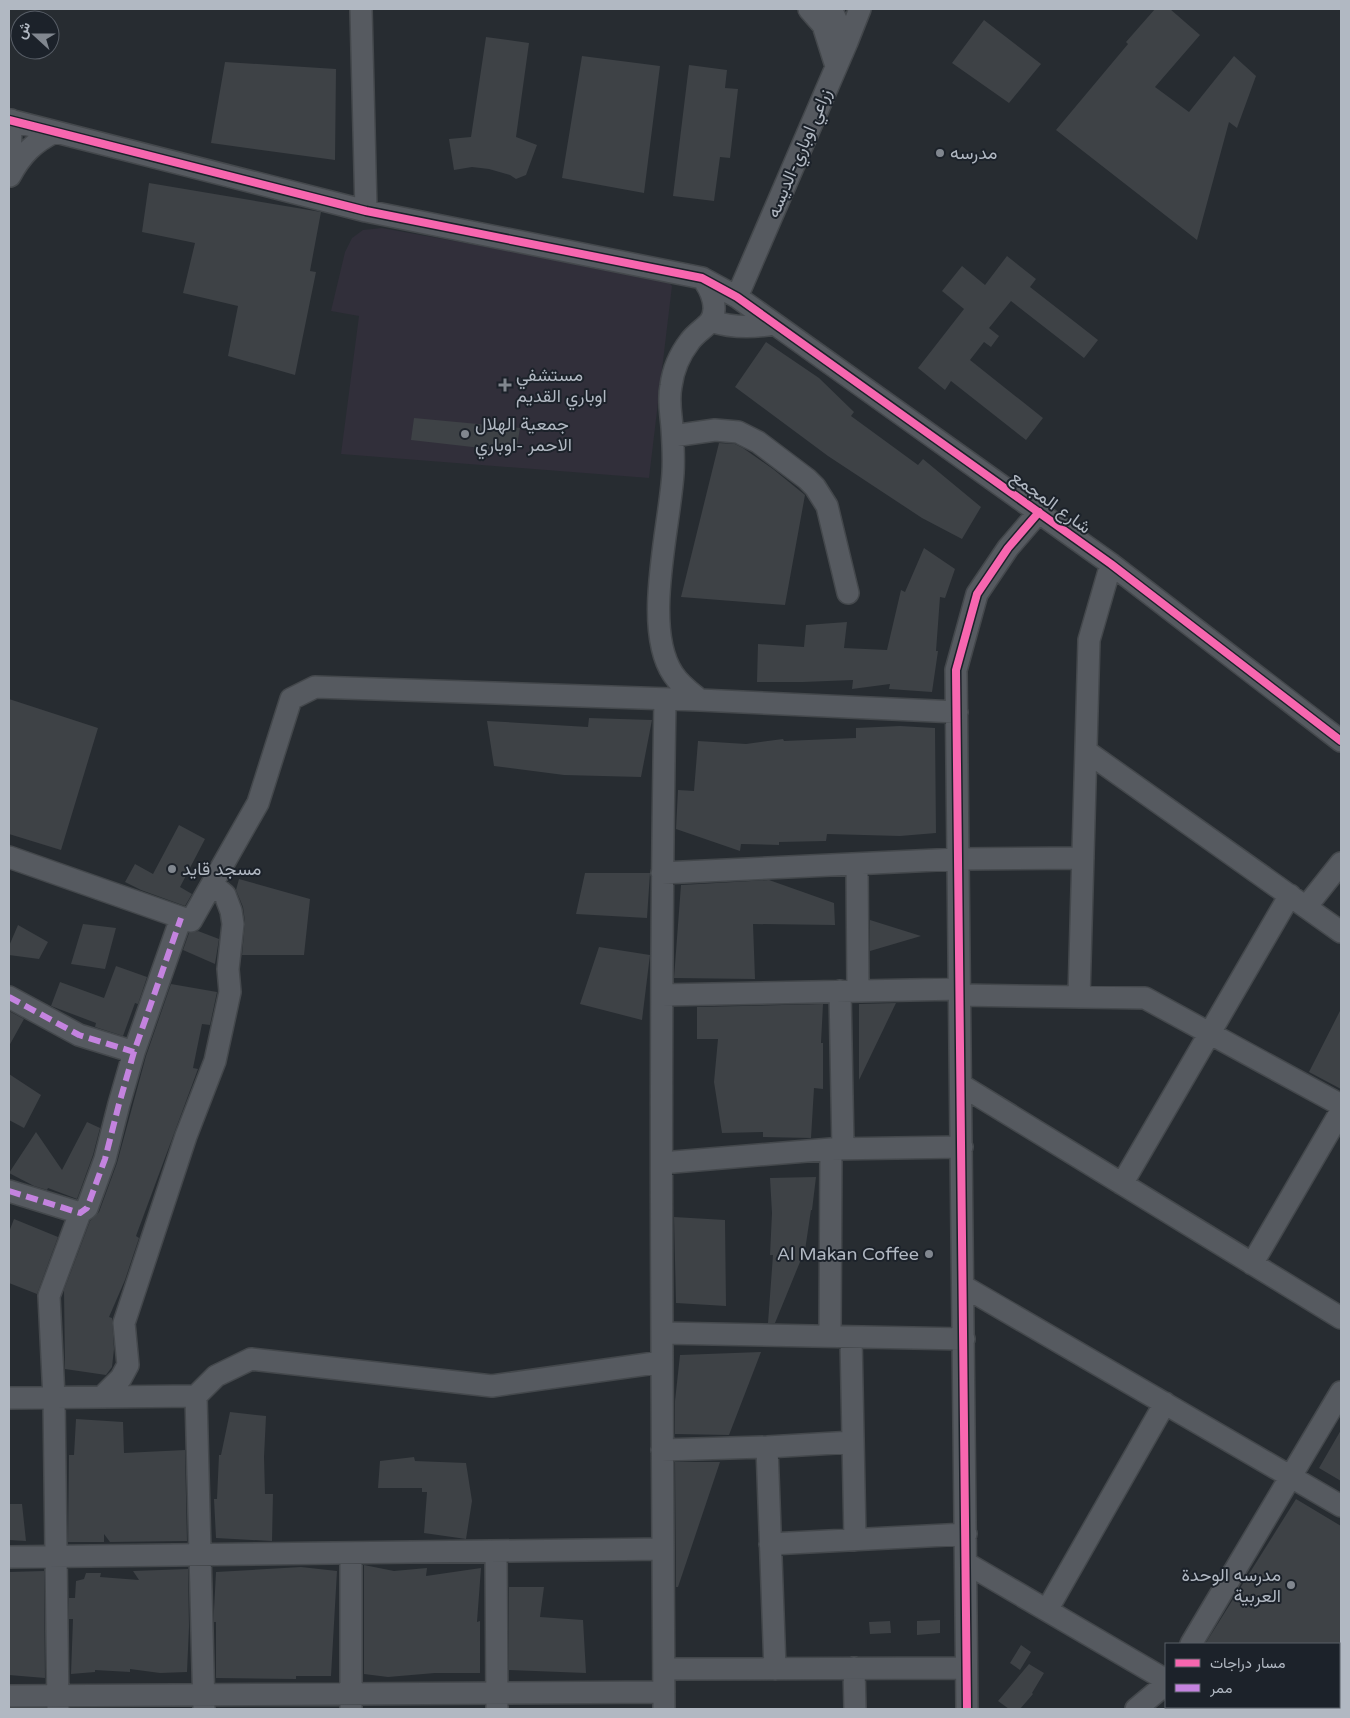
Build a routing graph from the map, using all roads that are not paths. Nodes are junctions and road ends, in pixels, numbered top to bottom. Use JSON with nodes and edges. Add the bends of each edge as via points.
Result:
{"nodes":[{"id":1,"x":361,"y":9,"type":"edge"},
{"id":2,"x":810,"y":9,"type":"edge"},
{"id":3,"x":831,"y":9,"type":"edge"},
{"id":4,"x":860,"y":9,"type":"edge"},
{"id":5,"x":847,"y":42,"type":"junction"},
{"id":6,"x":836,"y":66,"type":"junction"},
{"id":7,"x":9,"y":122,"type":"edge"},
{"id":8,"x":55,"y":132,"type":"junction"},
{"id":9,"x":9,"y":180,"type":"edge"},
{"id":10,"x":366,"y":211,"type":"junction"},
{"id":11,"x":702,"y":278,"type":"junction"},
{"id":12,"x":737,"y":297,"type":"junction"},
{"id":13,"x":711,"y":321,"type":"junction"},
{"id":14,"x":774,"y":324,"type":"junction"},
{"id":15,"x":673,"y":436,"type":"junction"},
{"id":16,"x":1039,"y":512,"type":"junction"},
{"id":17,"x":1110,"y":564,"type":"junction"},
{"id":18,"x":848,"y":593,"type":"dead end"},
{"id":19,"x":665,"y":700,"type":"junction"},
{"id":20,"x":700,"y":700,"type":"junction"},
{"id":21,"x":957,"y":712,"type":"junction"},
{"id":22,"x":1341,"y":741,"type":"edge"},
{"id":23,"x":1086,"y":750,"type":"junction"},
{"id":24,"x":9,"y":857,"type":"edge"},
{"id":25,"x":1083,"y":858,"type":"junction"},
{"id":26,"x":958,"y":859,"type":"junction"},
{"id":27,"x":1341,"y":862,"type":"edge"},
{"id":28,"x":857,"y":864,"type":"junction"},
{"id":29,"x":662,"y":873,"type":"junction"},
{"id":30,"x":212,"y":884,"type":"junction"},
{"id":31,"x":1298,"y":901,"type":"junction"},
{"id":32,"x":181,"y":918,"type":"junction"},
{"id":33,"x":1341,"y":932,"type":"edge"},
{"id":34,"x":849,"y":991,"type":"junction"},
{"id":35,"x":960,"y":992,"type":"junction"},
{"id":36,"x":662,"y":995,"type":"junction"},
{"id":37,"x":9,"y":997,"type":"edge"},
{"id":38,"x":1078,"y":997,"type":"junction"},
{"id":39,"x":1210,"y":1033,"type":"junction"},
{"id":40,"x":134,"y":1052,"type":"junction"},
{"id":41,"x":961,"y":1085,"type":"junction"},
{"id":42,"x":1341,"y":1105,"type":"edge"},
{"id":43,"x":1341,"y":1111,"type":"edge"},
{"id":44,"x":962,"y":1147,"type":"junction"},
{"id":45,"x":837,"y":1149,"type":"junction"},
{"id":46,"x":662,"y":1162,"type":"junction"},
{"id":47,"x":1122,"y":1184,"type":"junction"},
{"id":48,"x":9,"y":1191,"type":"edge"},
{"id":49,"x":80,"y":1213,"type":"junction"},
{"id":50,"x":1252,"y":1264,"type":"junction"},
{"id":51,"x":963,"y":1286,"type":"junction"},
{"id":52,"x":1341,"y":1318,"type":"edge"},
{"id":53,"x":662,"y":1334,"type":"junction"},
{"id":54,"x":840,"y":1336,"type":"junction"},
{"id":55,"x":964,"y":1338,"type":"junction"},
{"id":56,"x":662,"y":1362,"type":"junction"},
{"id":57,"x":1341,"y":1392,"type":"edge"},
{"id":58,"x":196,"y":1396,"type":"junction"},
{"id":59,"x":102,"y":1397,"type":"junction"},
{"id":60,"x":9,"y":1398,"type":"edge"},
{"id":61,"x":54,"y":1398,"type":"junction"},
{"id":62,"x":1165,"y":1403,"type":"junction"},
{"id":63,"x":853,"y":1442,"type":"junction"},
{"id":64,"x":767,"y":1447,"type":"junction"},
{"id":65,"x":662,"y":1450,"type":"junction"},
{"id":66,"x":1291,"y":1476,"type":"junction"},
{"id":67,"x":1341,"y":1506,"type":"edge"},
{"id":68,"x":966,"y":1534,"type":"junction"},
{"id":69,"x":855,"y":1540,"type":"junction"},
{"id":70,"x":770,"y":1544,"type":"junction"},
{"id":71,"x":663,"y":1549,"type":"junction"},
{"id":72,"x":496,"y":1551,"type":"junction"},
{"id":73,"x":351,"y":1553,"type":"junction"},
{"id":74,"x":200,"y":1554,"type":"junction"},
{"id":75,"x":56,"y":1556,"type":"junction"},
{"id":76,"x":9,"y":1557,"type":"edge"},
{"id":77,"x":966,"y":1563,"type":"junction"},
{"id":78,"x":1047,"y":1610,"type":"junction"},
{"id":79,"x":1192,"y":1643,"type":"edge"},
{"id":80,"x":775,"y":1668,"type":"junction"},
{"id":81,"x":854,"y":1668,"type":"junction"},
{"id":82,"x":966,"y":1668,"type":"junction"},
{"id":83,"x":664,"y":1669,"type":"junction"},
{"id":84,"x":1165,"y":1681,"type":"edge"},
{"id":85,"x":1165,"y":1683,"type":"edge"},
{"id":86,"x":9,"y":1696,"type":"edge"},
{"id":87,"x":497,"y":1701,"type":"edge"},
{"id":88,"x":664,"y":1701,"type":"edge"},
{"id":89,"x":58,"y":1702,"type":"edge"},
{"id":90,"x":204,"y":1702,"type":"edge"},
{"id":91,"x":352,"y":1702,"type":"edge"},
{"id":92,"x":855,"y":1709,"type":"edge"},
{"id":93,"x":967,"y":1709,"type":"edge"},
{"id":94,"x":1136,"y":1709,"type":"edge"}],
"edges":[{"from":1,"to":10,"type":"street"},
{"from":2,"to":6,"type":"street","via":[[823,25]]},
{"from":3,"to":5,"type":"street"},
{"from":4,"to":5,"type":"street","name":"زراعي اوباري-الديسه"},
{"from":5,"to":6,"type":"street","name":"زراعي اوباري-الديسه"},
{"from":6,"to":12,"type":"street","name":"زراعي اوباري-الديسه"},
{"from":7,"to":8,"type":"street","name":"شارع المجمع"},
{"from":7,"to":9,"type":"street"},
{"from":8,"to":9,"type":"street","via":[[28,149],[17,162]]},
{"from":8,"to":10,"type":"street","name":"شارع المجمع"},
{"from":10,"to":11,"type":"street","name":"شارع المجمع"},
{"from":11,"to":12,"type":"street","name":"شارع المجمع"},
{"from":11,"to":13,"type":"street","via":[[714,303]]},
{"from":12,"to":14,"type":"street","name":"شارع المجمع"},
{"from":13,"to":14,"type":"street","via":[[736,327]]},
{"from":13,"to":15,"type":"street","via":[[690,341],[675,370],[670,403]]},
{"from":14,"to":16,"type":"street","name":"شارع المجمع"},
{"from":15,"to":18,"type":"street","via":[[715,430],[738,432],[758,442],[816,487],[827,506]]},
{"from":15,"to":20,"type":"street","via":[[673,473],[660,580],[660,636],[672,673]]},
{"from":16,"to":17,"type":"street","name":"شارع المجمع"},
{"from":16,"to":21,"type":"street","via":[[1008,548],[977,594],[956,670]]},
{"from":17,"to":22,"type":"street","name":"شارع المجمع"},
{"from":17,"to":23,"type":"street","via":[[1089,640]]},
{"from":19,"to":20,"type":"street"},
{"from":19,"to":29,"type":"street"},
{"from":19,"to":30,"type":"street","via":[[315,687],[291,699],[258,803]]},
{"from":20,"to":21,"type":"street"},
{"from":21,"to":26,"type":"street"},
{"from":23,"to":25,"type":"street"},
{"from":23,"to":31,"type":"street"},
{"from":24,"to":32,"type":"street"},
{"from":25,"to":26,"type":"street"},
{"from":25,"to":38,"type":"street"},
{"from":26,"to":28,"type":"street"},
{"from":26,"to":35,"type":"street"},
{"from":27,"to":31,"type":"street"},
{"from":28,"to":29,"type":"street"},
{"from":28,"to":34,"type":"street"},
{"from":29,"to":36,"type":"street"},
{"from":30,"to":32,"type":"street","via":[[191,921]]},
{"from":30,"to":59,"type":"street","via":[[225,895],[233,924],[228,969],[230,992],[216,1061],[186,1136],[124,1323],[128,1365],[121,1378]]},
{"from":31,"to":33,"type":"street"},
{"from":31,"to":39,"type":"street"},
{"from":32,"to":40,"type":"street"},
{"from":34,"to":35,"type":"street"},
{"from":34,"to":36,"type":"street"},
{"from":34,"to":45,"type":"street"},
{"from":35,"to":38,"type":"street"},
{"from":35,"to":41,"type":"street"},
{"from":36,"to":46,"type":"street"},
{"from":37,"to":40,"type":"street","via":[[79,1035]]},
{"from":38,"to":39,"type":"street","via":[[1145,998]]},
{"from":39,"to":42,"type":"street"},
{"from":39,"to":47,"type":"street"},
{"from":40,"to":49,"type":"street","via":[[105,1158],[87,1208]]},
{"from":41,"to":44,"type":"street"},
{"from":41,"to":47,"type":"street"},
{"from":43,"to":50,"type":"street"},
{"from":44,"to":45,"type":"street"},
{"from":44,"to":51,"type":"street"},
{"from":45,"to":46,"type":"street"},
{"from":45,"to":54,"type":"street"},
{"from":46,"to":53,"type":"street"},
{"from":47,"to":50,"type":"street"},
{"from":48,"to":49,"type":"street"},
{"from":49,"to":61,"type":"street","via":[[49,1296]]},
{"from":50,"to":52,"type":"street"},
{"from":51,"to":55,"type":"street"},
{"from":51,"to":62,"type":"street"},
{"from":53,"to":54,"type":"street"},
{"from":53,"to":56,"type":"street"},
{"from":54,"to":55,"type":"street"},
{"from":54,"to":63,"type":"street"},
{"from":55,"to":68,"type":"street"},
{"from":56,"to":58,"type":"street","via":[[492,1386],[251,1359],[216,1376]]},
{"from":56,"to":65,"type":"street"},
{"from":57,"to":66,"type":"street"},
{"from":58,"to":59,"type":"street"},
{"from":58,"to":74,"type":"street"},
{"from":59,"to":61,"type":"street"},
{"from":60,"to":61,"type":"street"},
{"from":61,"to":75,"type":"street"},
{"from":62,"to":66,"type":"street"},
{"from":62,"to":78,"type":"street"},
{"from":63,"to":64,"type":"street"},
{"from":63,"to":69,"type":"street"},
{"from":64,"to":65,"type":"street"},
{"from":64,"to":70,"type":"street"},
{"from":65,"to":71,"type":"street"},
{"from":66,"to":67,"type":"street"},
{"from":66,"to":79,"type":"street"},
{"from":68,"to":69,"type":"street"},
{"from":68,"to":77,"type":"street"},
{"from":69,"to":70,"type":"street"},
{"from":70,"to":80,"type":"street"},
{"from":71,"to":72,"type":"street"},
{"from":71,"to":83,"type":"street"},
{"from":72,"to":73,"type":"street"},
{"from":72,"to":87,"type":"street"},
{"from":73,"to":74,"type":"street"},
{"from":73,"to":91,"type":"street"},
{"from":74,"to":75,"type":"street"},
{"from":74,"to":90,"type":"street"},
{"from":75,"to":76,"type":"street"},
{"from":75,"to":89,"type":"street"},
{"from":77,"to":78,"type":"street"},
{"from":77,"to":82,"type":"street"},
{"from":78,"to":84,"type":"street"},
{"from":80,"to":81,"type":"street"},
{"from":80,"to":83,"type":"street"},
{"from":81,"to":82,"type":"street"},
{"from":81,"to":92,"type":"street"},
{"from":82,"to":93,"type":"street"},
{"from":83,"to":88,"type":"street"},
{"from":85,"to":94,"type":"street"},
{"from":86,"to":89,"type":"street"},
{"from":87,"to":88,"type":"street"},
{"from":87,"to":91,"type":"street"},
{"from":89,"to":90,"type":"street"},
{"from":90,"to":91,"type":"street"}]}
